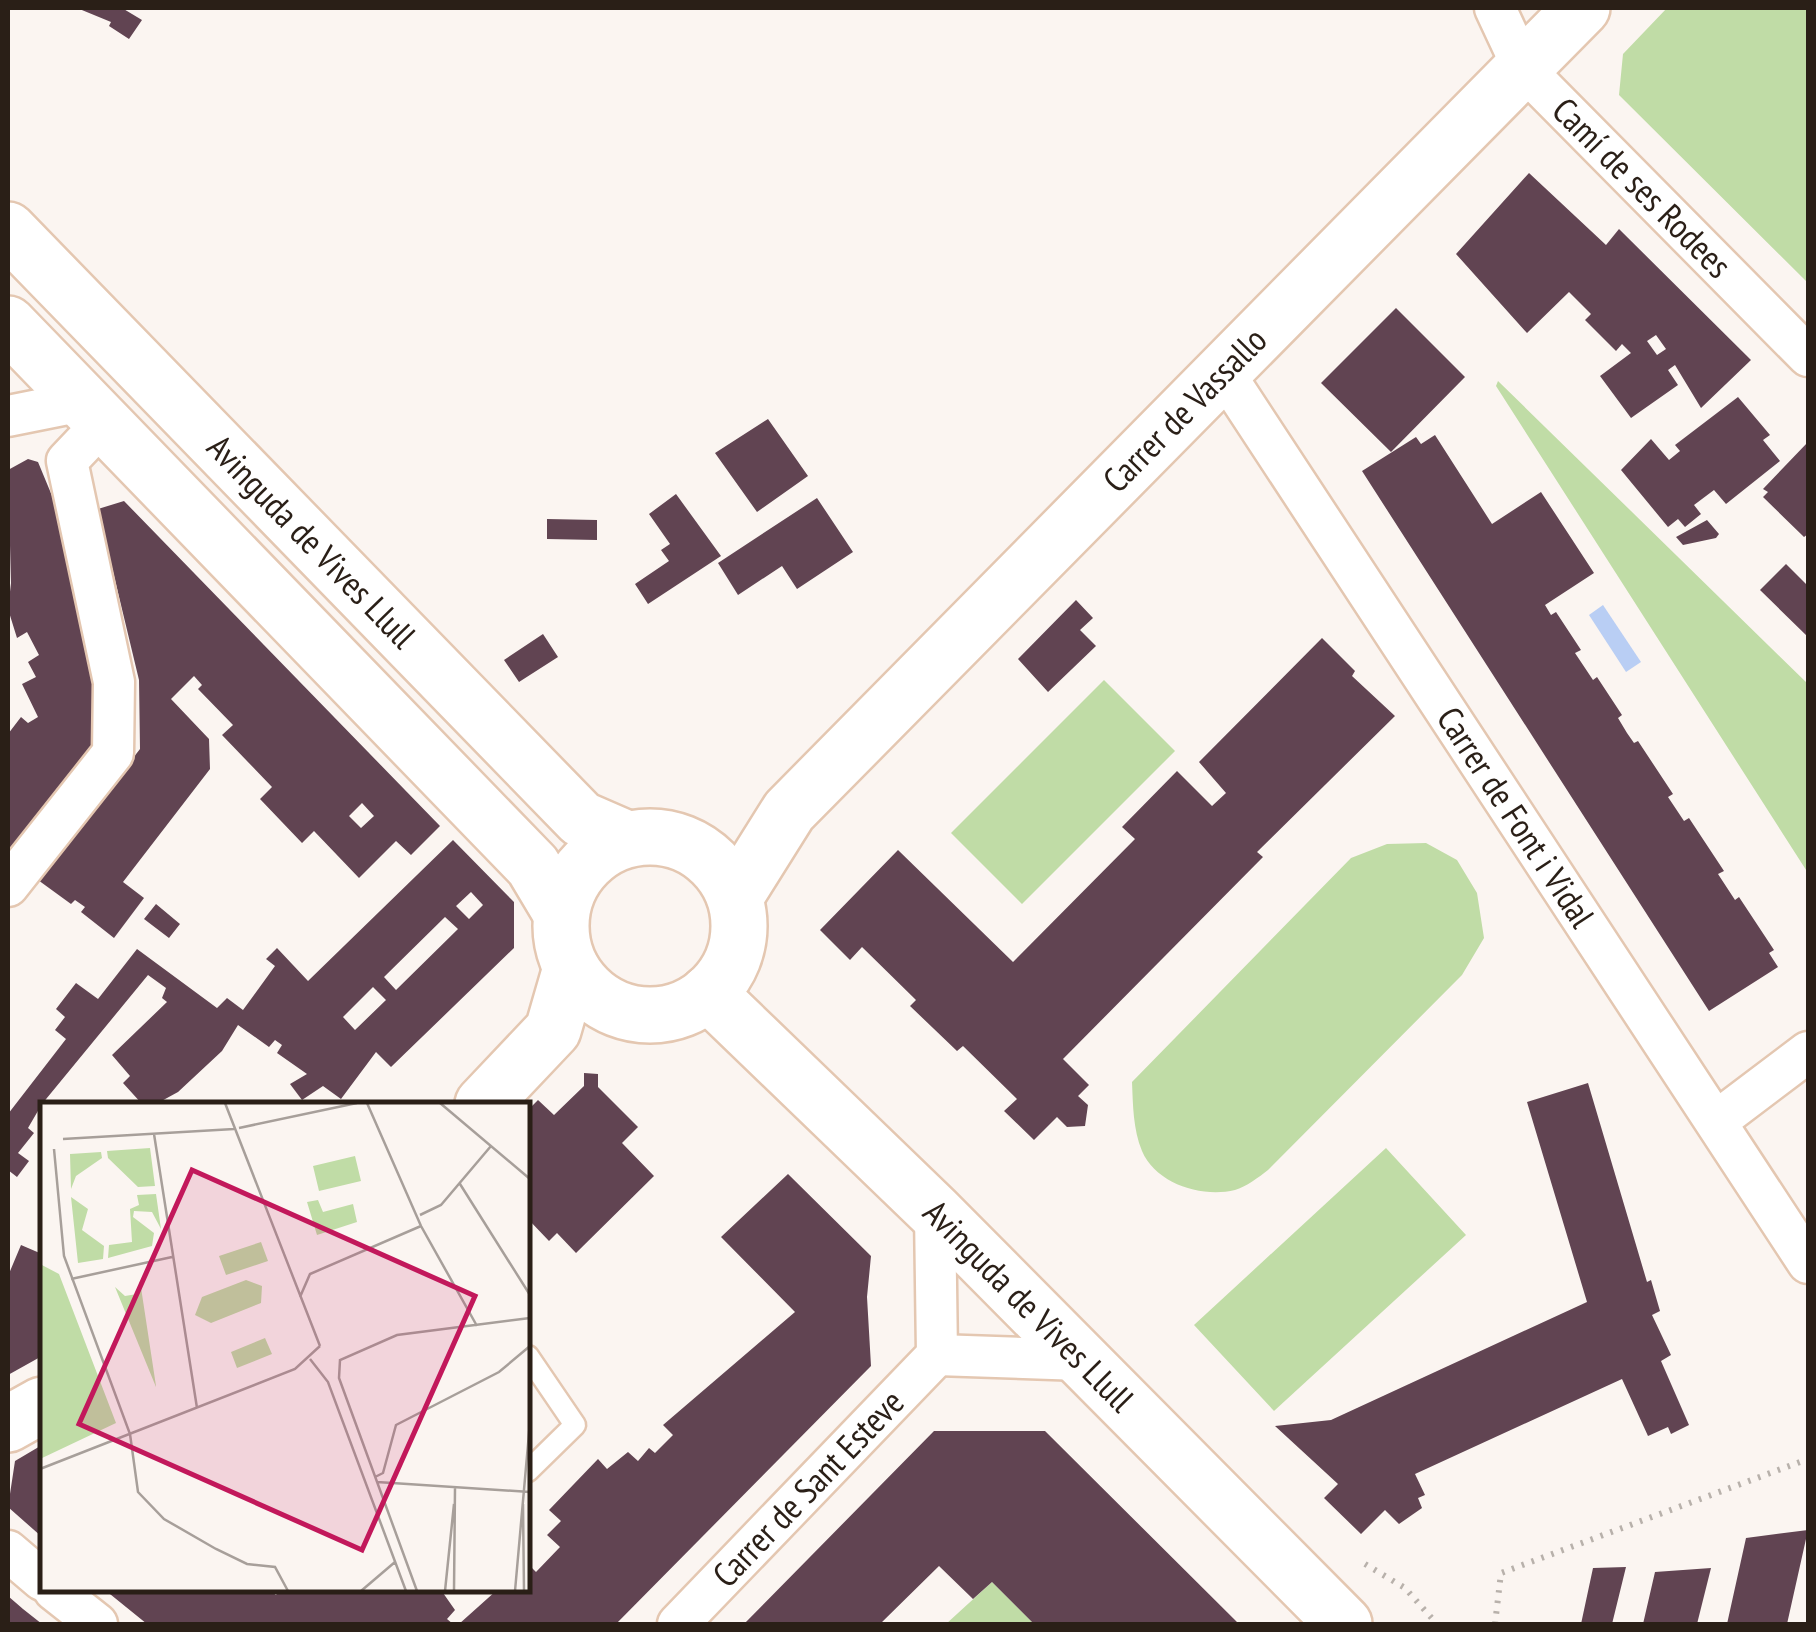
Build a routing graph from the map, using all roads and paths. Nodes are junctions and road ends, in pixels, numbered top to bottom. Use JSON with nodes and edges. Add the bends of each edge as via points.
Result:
{"nodes":[{"id":1,"x":1496,"y":8,"type":"edge"},
{"id":2,"x":1582,"y":8,"type":"edge"},
{"id":3,"x":1523,"y":68,"type":"junction"},
{"id":4,"x":8,"y":230,"type":"edge"},
{"id":5,"x":8,"y":324,"type":"edge"},
{"id":6,"x":1808,"y":356,"type":"edge"},
{"id":7,"x":1222,"y":370,"type":"junction"},
{"id":8,"x":93,"y":412,"type":"junction"},
{"id":9,"x":8,"y":416,"type":"edge"},
{"id":10,"x":626,"y":840,"type":"junction"},
{"id":11,"x":721,"y":876,"type":"junction"},
{"id":12,"x":8,"y":886,"type":"edge"},
{"id":13,"x":561,"y":913,"type":"junction"},
{"id":14,"x":571,"y":968,"type":"junction"},
{"id":15,"x":708,"y":994,"type":"junction"},
{"id":16,"x":614,"y":1008,"type":"junction"},
{"id":17,"x":553,"y":1030,"type":"junction"},
{"id":18,"x":1808,"y":1052,"type":"edge"},
{"id":19,"x":484,"y":1102,"type":"edge"},
{"id":20,"x":1718,"y":1120,"type":"junction"},
{"id":21,"x":935,"y":1212,"type":"junction"},
{"id":22,"x":1808,"y":1262,"type":"edge"},
{"id":23,"x":937,"y":1355,"type":"junction"},
{"id":24,"x":530,"y":1359,"type":"edge"},
{"id":25,"x":1082,"y":1360,"type":"junction"},
{"id":26,"x":40,"y":1406,"type":"edge"},
{"id":27,"x":8,"y":1424,"type":"edge"},
{"id":28,"x":1808,"y":1459,"type":"edge"},
{"id":29,"x":530,"y":1469,"type":"edge"},
{"id":30,"x":8,"y":1551,"type":"edge"},
{"id":31,"x":1364,"y":1564,"type":"dead end"},
{"id":32,"x":40,"y":1578,"type":"edge"},
{"id":33,"x":57,"y":1592,"type":"edge"},
{"id":34,"x":97,"y":1624,"type":"edge"},
{"id":35,"x":678,"y":1624,"type":"edge"},
{"id":36,"x":1344,"y":1624,"type":"edge"},
{"id":37,"x":1437,"y":1624,"type":"edge"},
{"id":38,"x":1495,"y":1624,"type":"edge"}],
"edges":[{"from":1,"to":3,"type":"street","name":"Camí de ses Rodees"},
{"from":2,"to":3,"type":"street","name":"Carrer de Vassallo"},
{"from":3,"to":6,"type":"street","name":"Camí de ses Rodees"},
{"from":3,"to":7,"type":"street","name":"Carrer de Vassallo"},
{"from":4,"to":10,"type":"street","name":"Avinguda de Vives Llull","via":[[581,819]]},
{"from":5,"to":8,"type":"street","name":"Avinguda de Vives Llull"},
{"from":7,"to":11,"type":"street","name":"Carrer de Vassallo"},
{"from":7,"to":20,"type":"street","name":"Carrer de Font i Vidal"},
{"from":8,"to":9,"type":"street"},
{"from":8,"to":12,"type":"street","via":[[67,461],[114,682],[113,754]]},
{"from":8,"to":13,"type":"street","name":"Avinguda de Vives Llull","via":[[534,866]]},
{"from":10,"to":11,"type":"street","via":[[655,836],[682,842]]},
{"from":10,"to":13,"type":"street","via":[[596,855],[572,880]]},
{"from":11,"to":15,"type":"street","via":[[739,928],[734,959]]},
{"from":13,"to":14,"type":"street"},
{"from":14,"to":16,"type":"street","via":[[589,992]]},
{"from":14,"to":17,"type":"street"},
{"from":15,"to":16,"type":"street","via":[[663,1014]]},
{"from":15,"to":21,"type":"street","name":"Avinguda de Vives Llull"},
{"from":16,"to":17,"type":"street"},
{"from":17,"to":19,"type":"street"},
{"from":18,"to":20,"type":"street"},
{"from":20,"to":22,"type":"street","name":"Carrer de Font i Vidal"},
{"from":21,"to":23,"type":"street"},
{"from":21,"to":25,"type":"street","name":"Avinguda de Vives Llull"},
{"from":23,"to":25,"type":"street"},
{"from":23,"to":35,"type":"street","name":"Carrer de Sant Esteve"},
{"from":24,"to":29,"type":"lane","via":[[575,1425]]},
{"from":25,"to":36,"type":"street","name":"Avinguda de Vives Llull"},
{"from":26,"to":27,"type":"street"},
{"from":28,"to":38,"type":"path","via":[[1501,1573]]},
{"from":30,"to":32,"type":"street"},
{"from":31,"to":37,"type":"path","via":[[1405,1588]]},
{"from":33,"to":34,"type":"street"}]}
